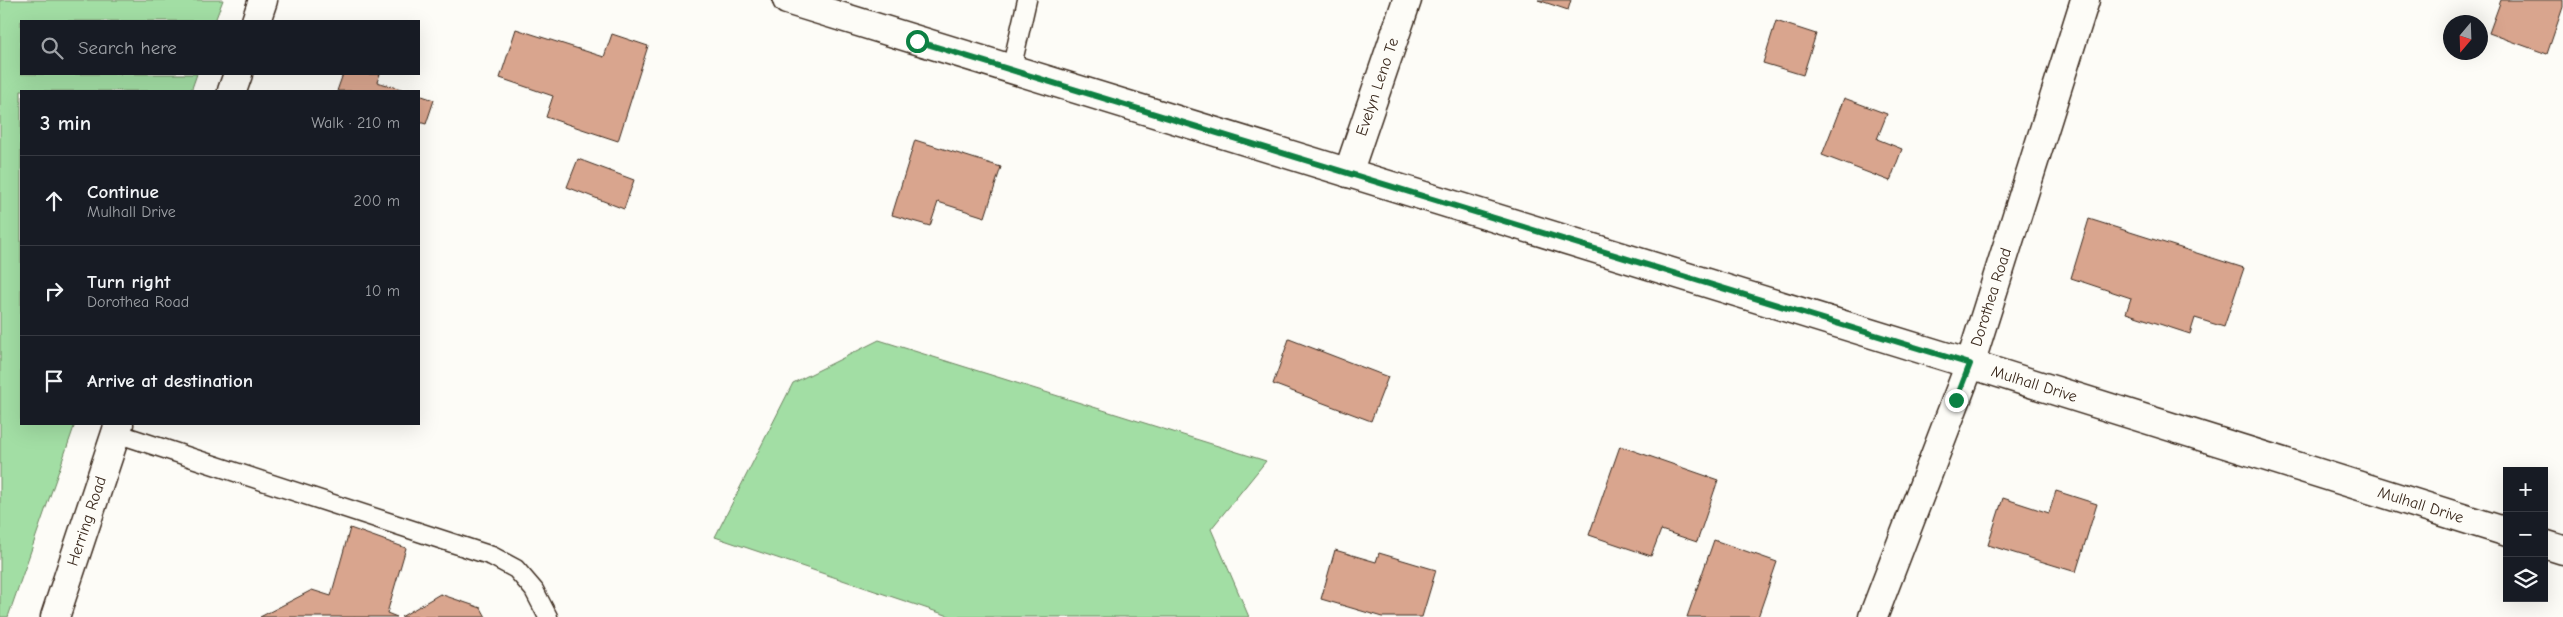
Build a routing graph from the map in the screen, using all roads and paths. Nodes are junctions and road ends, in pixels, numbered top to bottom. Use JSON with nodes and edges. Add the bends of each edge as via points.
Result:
{"nodes":[{"id":1,"x":263,"y":0,"type":"edge"},
{"id":2,"x":787,"y":0,"type":"edge"},
{"id":3,"x":1026,"y":0,"type":"edge"},
{"id":4,"x":1407,"y":0,"type":"edge"},
{"id":5,"x":2085,"y":0,"type":"edge"},
{"id":6,"x":256,"y":20,"type":"edge"},
{"id":7,"x":1010,"y":70,"type":"junction"},
{"id":8,"x":238,"y":75,"type":"edge"},
{"id":9,"x":232,"y":90,"type":"edge"},
{"id":10,"x":1348,"y":173,"type":"junction"},
{"id":11,"x":1970,"y":364,"type":"junction"},
{"id":12,"x":118,"y":428,"type":"edge"},
{"id":13,"x":2503,"y":531,"type":"edge"},
{"id":14,"x":2548,"y":545,"type":"edge"},
{"id":15,"x":2563,"y":550,"type":"edge"},
{"id":16,"x":55,"y":617,"type":"edge"},
{"id":17,"x":548,"y":617,"type":"edge"},
{"id":18,"x":1873,"y":617,"type":"edge"}],
"edges":[{"from":1,"to":6,"type":"street"},
{"from":2,"to":7,"type":"street","name":"Mulhall Drive"},
{"from":3,"to":7,"type":"lane"},
{"from":4,"to":10,"type":"street","name":"Evelyn Leno Te"},
{"from":5,"to":11,"type":"street","name":"Dorothea Road"},
{"from":7,"to":10,"type":"street","name":"Mulhall Drive"},
{"from":8,"to":9,"type":"street"},
{"from":10,"to":11,"type":"street","name":"Mulhall Drive"},
{"from":11,"to":13,"type":"street","name":"Mulhall Drive"},
{"from":11,"to":18,"type":"street","name":"Dorothea Road"},
{"from":12,"to":16,"type":"street","name":"Herring Road"},
{"from":12,"to":17,"type":"lane","via":[[492,556],[516,569],[534,590]]},
{"from":14,"to":15,"type":"street"}]}
